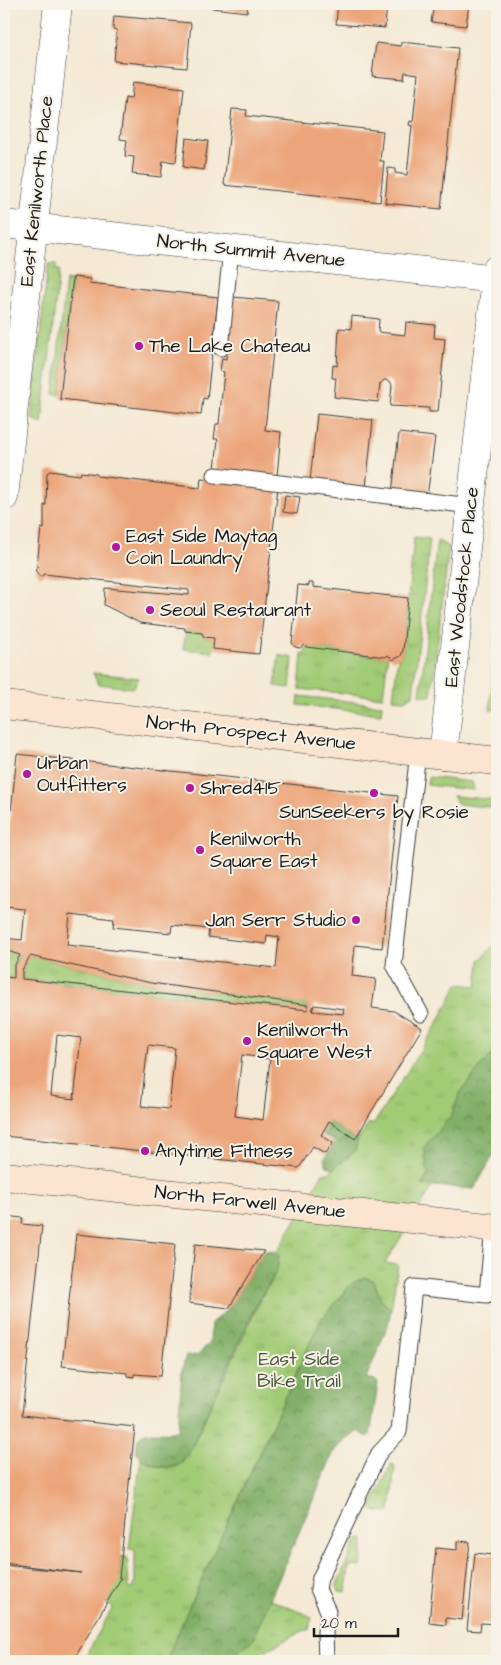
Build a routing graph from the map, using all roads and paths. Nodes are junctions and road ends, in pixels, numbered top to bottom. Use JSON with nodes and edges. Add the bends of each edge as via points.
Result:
{"nodes":[{"id":1,"x":58,"y":4,"type":"edge"},
{"id":2,"x":4,"y":224,"type":"edge"},
{"id":3,"x":33,"y":228,"type":"junction"},
{"id":4,"x":231,"y":249,"type":"junction"},
{"id":5,"x":497,"y":276,"type":"edge"},
{"id":6,"x":221,"y":348,"type":"dead end"},
{"id":7,"x":6,"y":458,"type":"edge"},
{"id":8,"x":214,"y":475,"type":"dead end"},
{"id":9,"x":4,"y":497,"type":"edge"},
{"id":10,"x":471,"y":506,"type":"junction"},
{"id":11,"x":4,"y":705,"type":"edge"},
{"id":12,"x":430,"y":753,"type":"junction"},
{"id":13,"x":497,"y":760,"type":"edge"},
{"id":14,"x":420,"y":1014,"type":"dead end"},
{"id":15,"x":4,"y":1176,"type":"edge"},
{"id":16,"x":495,"y":1228,"type":"edge"},
{"id":17,"x":326,"y":1661,"type":"edge"}],
"edges":[{"from":1,"to":3,"type":"street","name":"East Kenilworth Place"},
{"from":2,"to":3,"type":"street","name":"North Summit Avenue"},
{"from":3,"to":4,"type":"street","name":"North Summit Avenue"},
{"from":3,"to":7,"type":"street","name":"East Kenilworth Place"},
{"from":4,"to":5,"type":"street","name":"North Summit Avenue"},
{"from":4,"to":6,"type":"lane"},
{"from":5,"to":10,"type":"street","name":"East Woodstock Place"},
{"from":7,"to":9,"type":"street","name":"East Kenilworth Place"},
{"from":8,"to":10,"type":"lane"},
{"from":10,"to":12,"type":"street","name":"East Woodstock Place"},
{"from":11,"to":12,"type":"main road","name":"North Prospect Avenue"},
{"from":12,"to":13,"type":"main road","name":"North Prospect Avenue"},
{"from":12,"to":14,"type":"lane","via":[[394,965]]},
{"from":15,"to":16,"type":"main road","name":"North Farwell Avenue"},
{"from":16,"to":17,"type":"lane","via":[[488,1295],[414,1288],[398,1432],[378,1453],[320,1578],[318,1589],[328,1610],[324,1632]]}]}
